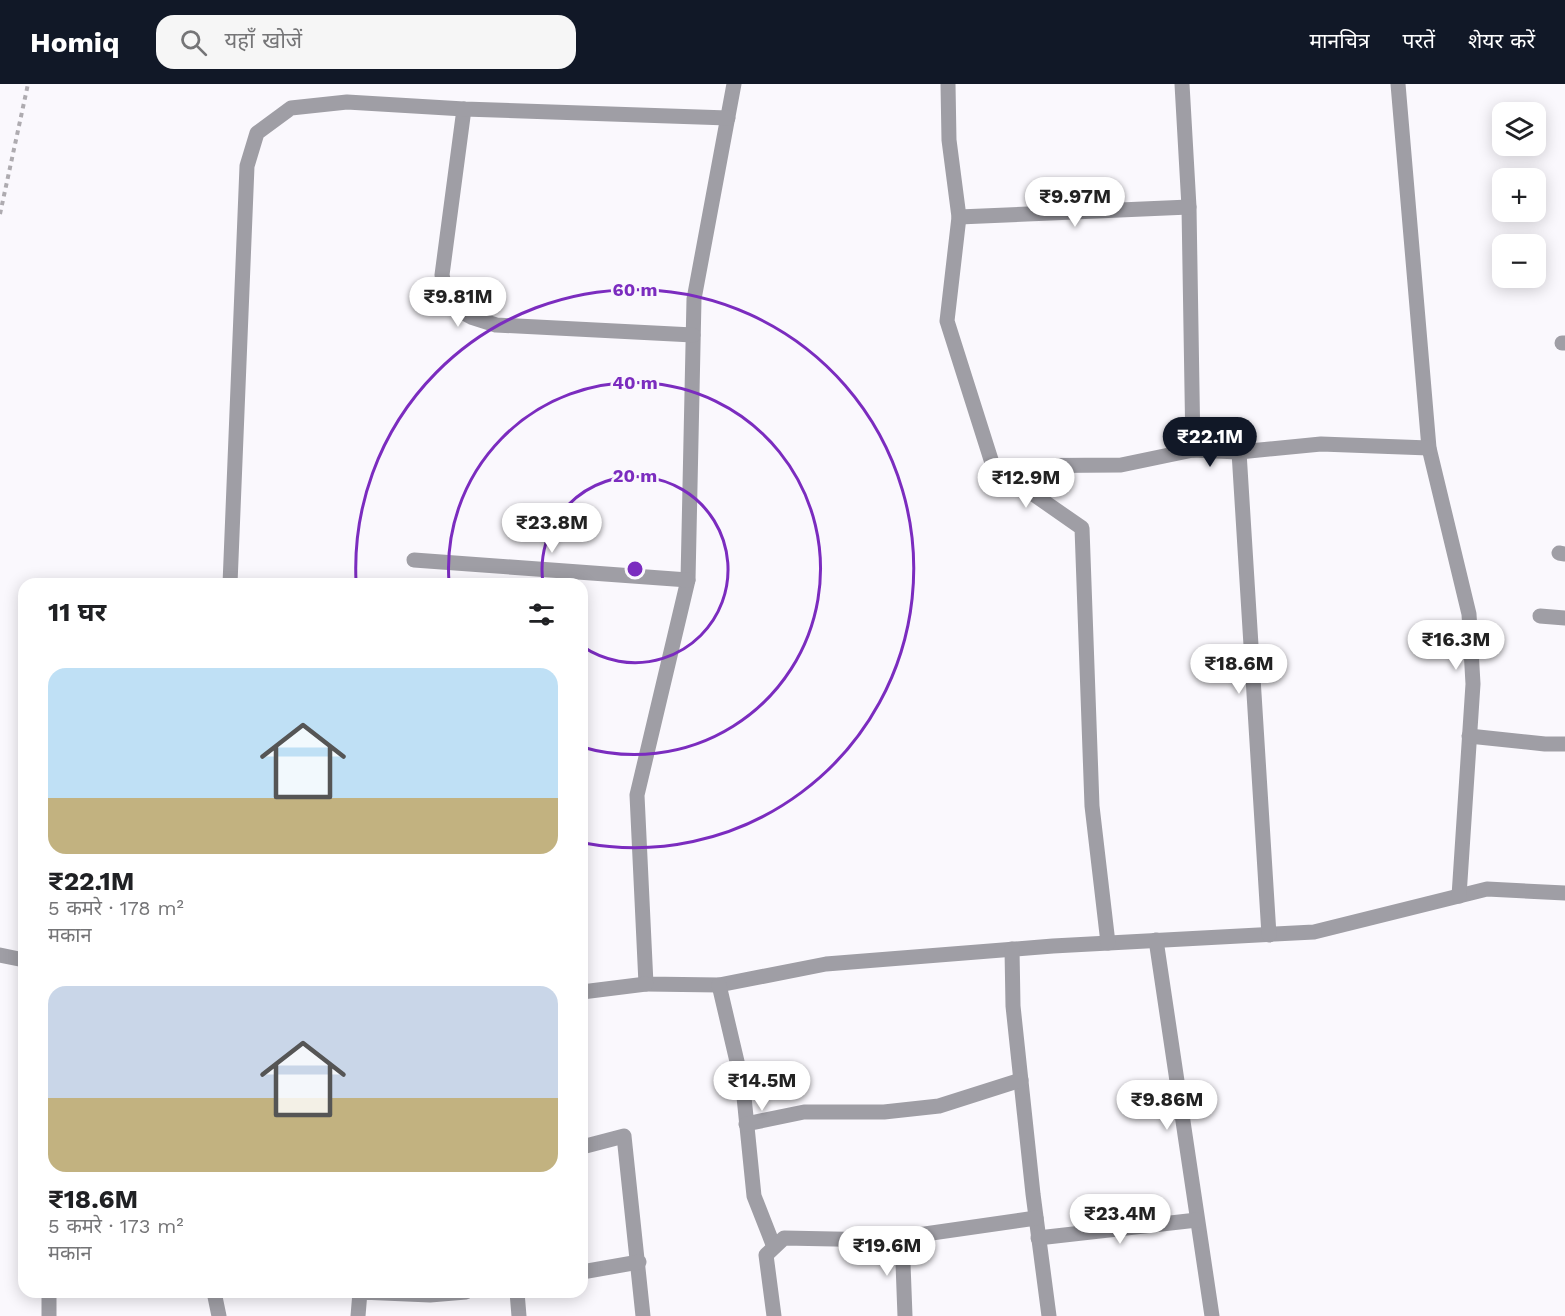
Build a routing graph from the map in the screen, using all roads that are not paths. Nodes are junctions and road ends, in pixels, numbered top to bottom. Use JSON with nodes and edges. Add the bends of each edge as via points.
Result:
{"nodes":[{"id":1,"x":734,"y":84,"type":"edge"},
{"id":2,"x":948,"y":84,"type":"edge"},
{"id":3,"x":1182,"y":84,"type":"edge"},
{"id":4,"x":1398,"y":84,"type":"edge"},
{"id":5,"x":464,"y":109,"type":"junction"},
{"id":6,"x":728,"y":117,"type":"junction"},
{"id":7,"x":1189,"y":207,"type":"junction"},
{"id":8,"x":959,"y":217,"type":"junction"},
{"id":9,"x":693,"y":335,"type":"junction"},
{"id":10,"x":1429,"y":448,"type":"junction"},
{"id":11,"x":1193,"y":450,"type":"junction"},
{"id":12,"x":1239,"y":453,"type":"junction"},
{"id":13,"x":993,"y":466,"type":"junction"},
{"id":14,"x":414,"y":560,"type":"dead end"},
{"id":15,"x":230,"y":578,"type":"edge"},
{"id":16,"x":688,"y":580,"type":"junction"},
{"id":17,"x":1540,"y":616,"type":"dead end"},
{"id":18,"x":1565,"y":618,"type":"edge"},
{"id":19,"x":1469,"y":736,"type":"junction"},
{"id":20,"x":1565,"y":744,"type":"edge"},
{"id":21,"x":1565,"y":893,"type":"edge"},
{"id":22,"x":1458,"y":896,"type":"junction"},
{"id":23,"x":1269,"y":935,"type":"junction"},
{"id":24,"x":1156,"y":940,"type":"junction"},
{"id":25,"x":1108,"y":943,"type":"junction"},
{"id":26,"x":1012,"y":949,"type":"junction"},
{"id":27,"x":0,"y":955,"type":"edge"},
{"id":28,"x":18,"y":959,"type":"edge"},
{"id":29,"x":646,"y":984,"type":"junction"},
{"id":30,"x":719,"y":985,"type":"junction"},
{"id":31,"x":588,"y":991,"type":"edge"},
{"id":32,"x":1021,"y":1080,"type":"junction"},
{"id":33,"x":746,"y":1124,"type":"junction"},
{"id":34,"x":588,"y":1146,"type":"edge"},
{"id":35,"x":1036,"y":1218,"type":"junction"},
{"id":36,"x":1197,"y":1220,"type":"junction"},
{"id":37,"x":902,"y":1237,"type":"junction"},
{"id":38,"x":1038,"y":1238,"type":"junction"},
{"id":39,"x":774,"y":1247,"type":"junction"},
{"id":40,"x":639,"y":1262,"type":"junction"},
{"id":41,"x":588,"y":1271,"type":"edge"},
{"id":42,"x":49,"y":1298,"type":"edge"},
{"id":43,"x":215,"y":1298,"type":"edge"},
{"id":44,"x":360,"y":1298,"type":"edge"},
{"id":45,"x":518,"y":1298,"type":"edge"},
{"id":46,"x":49,"y":1316,"type":"edge"},
{"id":47,"x":219,"y":1316,"type":"edge"},
{"id":48,"x":358,"y":1316,"type":"edge"},
{"id":49,"x":519,"y":1316,"type":"edge"},
{"id":50,"x":643,"y":1316,"type":"edge"},
{"id":51,"x":774,"y":1316,"type":"edge"},
{"id":52,"x":905,"y":1316,"type":"edge"},
{"id":53,"x":1049,"y":1316,"type":"edge"},
{"id":54,"x":1212,"y":1316,"type":"edge"}],
"edges":[{"from":1,"to":6,"type":"street"},
{"from":2,"to":8,"type":"street","via":[[949,140]]},
{"from":3,"to":7,"type":"street"},
{"from":4,"to":10,"type":"street"},
{"from":5,"to":6,"type":"street"},
{"from":5,"to":9,"type":"street","via":[[442,274],[449,305],[496,325]]},
{"from":5,"to":15,"type":"street","via":[[347,102],[291,108],[257,133],[247,166]]},
{"from":6,"to":9,"type":"street","via":[[694,299]]},
{"from":7,"to":8,"type":"street"},
{"from":7,"to":11,"type":"street"},
{"from":8,"to":13,"type":"street","via":[[947,321]]},
{"from":9,"to":16,"type":"street"},
{"from":10,"to":12,"type":"street","via":[[1321,444]]},
{"from":10,"to":19,"type":"street","via":[[1469,614],[1473,684]]},
{"from":11,"to":12,"type":"street"},
{"from":11,"to":13,"type":"street","via":[[1121,465]]},
{"from":12,"to":23,"type":"street"},
{"from":13,"to":25,"type":"street","via":[[1082,528],[1092,806]]},
{"from":14,"to":16,"type":"street"},
{"from":16,"to":29,"type":"street","via":[[637,795]]},
{"from":17,"to":18,"type":"street"},
{"from":19,"to":20,"type":"street"},
{"from":19,"to":22,"type":"street"},
{"from":21,"to":22,"type":"street","via":[[1487,889]]},
{"from":22,"to":23,"type":"street","via":[[1314,932]]},
{"from":23,"to":24,"type":"street"},
{"from":24,"to":25,"type":"street"},
{"from":24,"to":36,"type":"street"},
{"from":25,"to":26,"type":"street"},
{"from":26,"to":30,"type":"street","via":[[826,964]]},
{"from":26,"to":32,"type":"street"},
{"from":27,"to":28,"type":"street"},
{"from":29,"to":30,"type":"street"},
{"from":29,"to":31,"type":"street"},
{"from":30,"to":33,"type":"street","via":[[743,1087]]},
{"from":32,"to":33,"type":"street","via":[[939,1106],[884,1112],[804,1112]]},
{"from":32,"to":35,"type":"street"},
{"from":33,"to":39,"type":"street","via":[[754,1196]]},
{"from":34,"to":40,"type":"street","via":[[624,1136]]},
{"from":35,"to":37,"type":"street"},
{"from":35,"to":38,"type":"street"},
{"from":36,"to":38,"type":"street"},
{"from":36,"to":54,"type":"street"},
{"from":37,"to":39,"type":"street","via":[[784,1238]]},
{"from":37,"to":52,"type":"street"},
{"from":38,"to":53,"type":"street"},
{"from":39,"to":51,"type":"street","via":[[766,1255]]},
{"from":40,"to":41,"type":"street"},
{"from":40,"to":50,"type":"street"},
{"from":42,"to":46,"type":"street"},
{"from":43,"to":47,"type":"street"},
{"from":44,"to":48,"type":"street"},
{"from":45,"to":49,"type":"street"}]}
